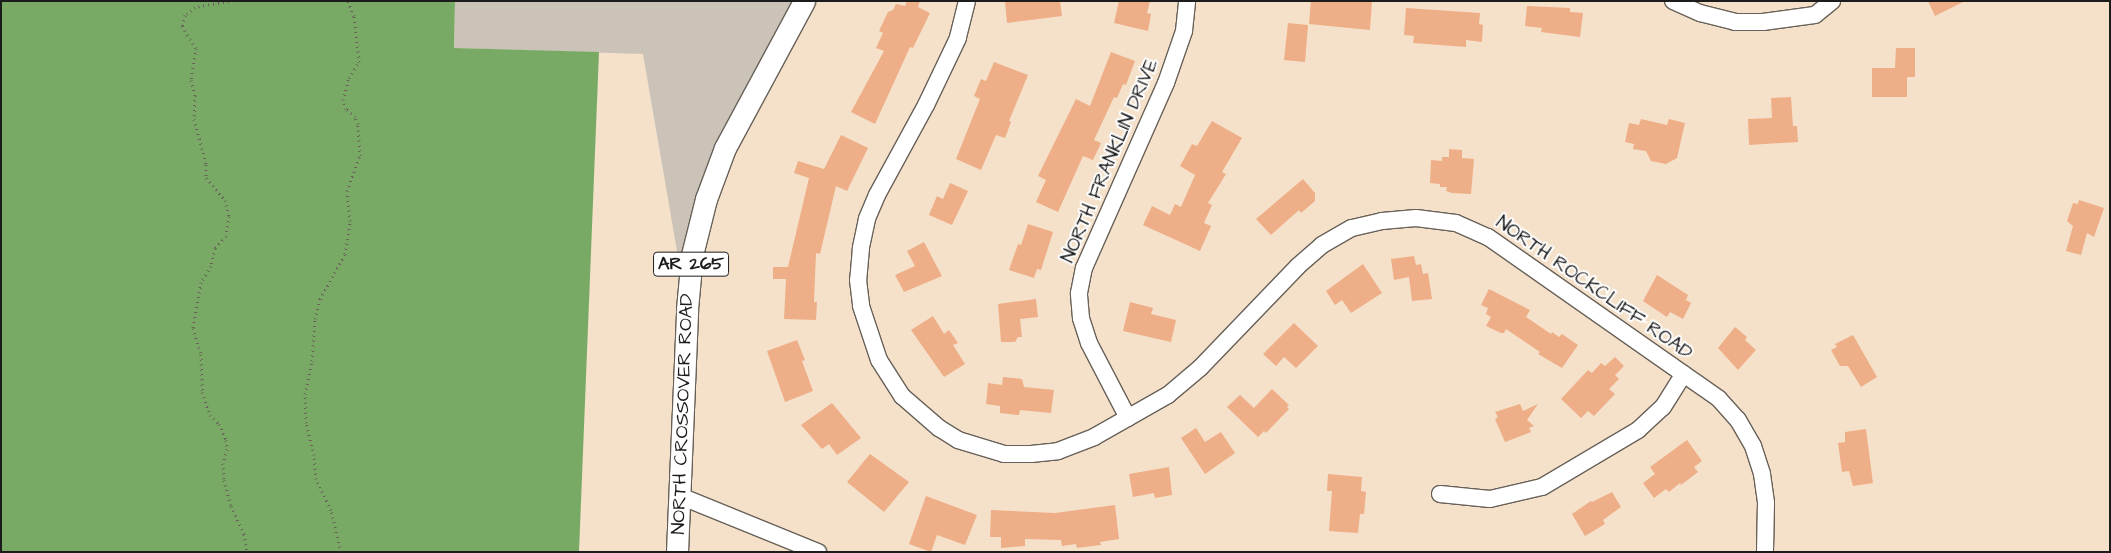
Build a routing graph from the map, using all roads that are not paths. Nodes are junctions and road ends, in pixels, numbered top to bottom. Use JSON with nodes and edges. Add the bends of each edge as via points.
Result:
{"nodes":[{"id":1,"x":804,"y":1,"type":"edge"},
{"id":2,"x":967,"y":1,"type":"edge"},
{"id":3,"x":1187,"y":1,"type":"edge"},
{"id":4,"x":1673,"y":1,"type":"edge"},
{"id":5,"x":1832,"y":1,"type":"edge"},
{"id":6,"x":1684,"y":374,"type":"junction"},
{"id":7,"x":1128,"y":418,"type":"junction"},
{"id":8,"x":1440,"y":494,"type":"dead end"},
{"id":9,"x":680,"y":496,"type":"junction"},
{"id":10,"x":678,"y":552,"type":"edge"},
{"id":11,"x":818,"y":552,"type":"edge"},
{"id":12,"x":1766,"y":552,"type":"edge"}],
"edges":[{"from":1,"to":9,"type":"main road","name":"NORTH CROSSOVER ROAD","number":"AR 265","via":[[725,148],[706,199],[692,255],[686,309]]},
{"from":2,"to":7,"type":"street","name":"NORTH ROCKCLIFF ROAD","via":[[958,38],[867,219],[858,280],[861,306],[873,346],[902,396],[922,415],[958,440],[1004,454],[1058,451],[1094,437]]},
{"from":3,"to":7,"type":"street","name":"NORTH FRANKLIN DRIVE","via":[[1184,31],[1166,83],[1084,268],[1079,293],[1081,318],[1089,344]]},
{"from":4,"to":5,"type":"street","via":[[1700,13],[1735,22],[1815,15]]},
{"from":6,"to":7,"type":"street","name":"NORTH ROCKCLIFF ROAD","via":[[1488,237],[1456,223],[1416,218],[1352,228],[1322,245],[1200,368],[1168,395]]},
{"from":6,"to":8,"type":"street","via":[[1664,407],[1638,430],[1542,487],[1490,499]]},
{"from":6,"to":12,"type":"street","name":"NORTH ROCKCLIFF ROAD","via":[[1719,399],[1738,420],[1753,446],[1762,474],[1766,503]]},
{"from":9,"to":10,"type":"main road","name":"NORTH CROSSOVER ROAD","number":"AR 265"},
{"from":9,"to":11,"type":"street"}]}
